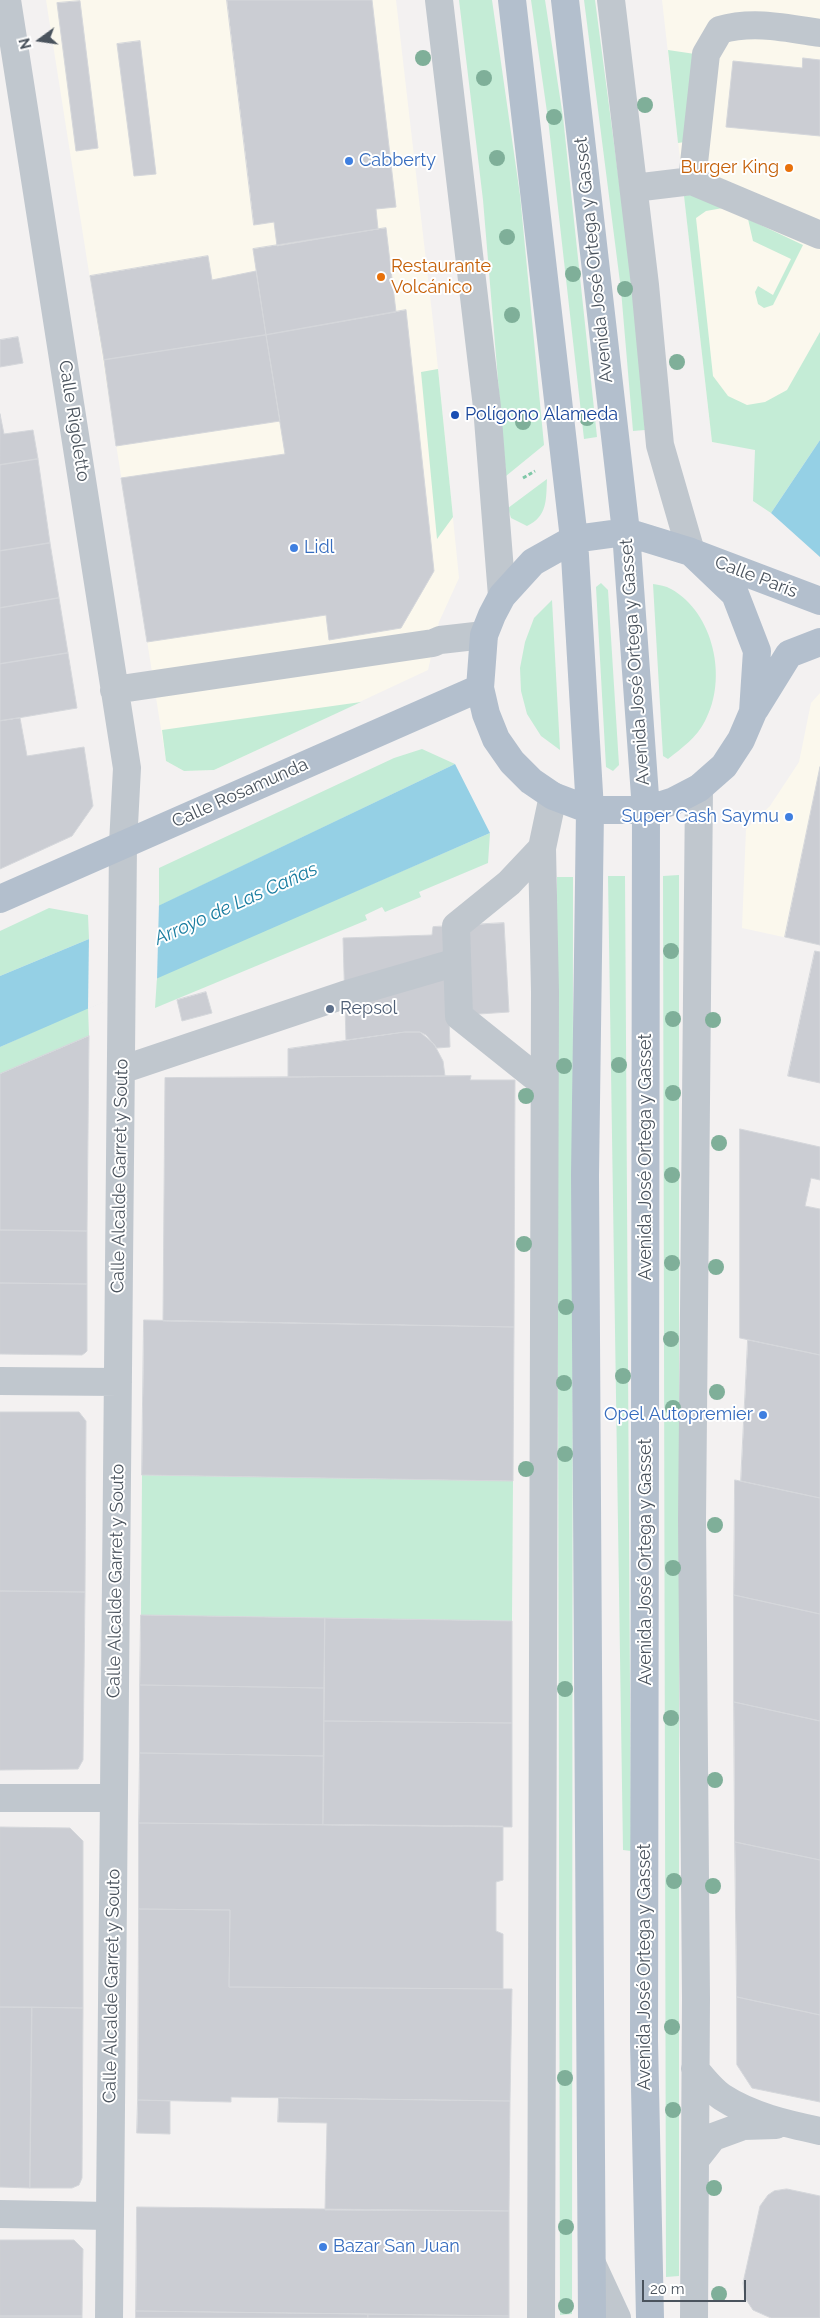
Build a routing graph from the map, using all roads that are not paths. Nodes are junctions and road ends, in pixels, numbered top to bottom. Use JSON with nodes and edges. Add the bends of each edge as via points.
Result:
{"nodes":[{"id":1,"x":7,"y":0,"type":"edge"},
{"id":2,"x":439,"y":0,"type":"edge"},
{"id":3,"x":512,"y":0,"type":"edge"},
{"id":4,"x":565,"y":0,"type":"edge"},
{"id":5,"x":611,"y":0,"type":"edge"},
{"id":6,"x":760,"y":25,"type":"junction"},
{"id":7,"x":820,"y":33,"type":"edge"},
{"id":8,"x":820,"y":49,"type":"edge"},
{"id":9,"x":692,"y":180,"type":"junction"},
{"id":10,"x":634,"y":188,"type":"junction"},
{"id":11,"x":815,"y":229,"type":"edge"},
{"id":12,"x":626,"y":532,"type":"junction"},
{"id":13,"x":574,"y":540,"type":"junction"},
{"id":14,"x":691,"y":552,"type":"junction"},
{"id":15,"x":502,"y":596,"type":"junction"},
{"id":16,"x":820,"y":601,"type":"edge"},
{"id":17,"x":484,"y":635,"type":"junction"},
{"id":18,"x":820,"y":642,"type":"edge"},
{"id":19,"x":480,"y":688,"type":"junction"},
{"id":20,"x":114,"y":690,"type":"junction"},
{"id":21,"x":753,"y":712,"type":"junction"},
{"id":22,"x":699,"y":788,"type":"junction"},
{"id":23,"x":553,"y":796,"type":"junction"},
{"id":24,"x":590,"y":810,"type":"junction"},
{"id":25,"x":646,"y":810,"type":"junction"},
{"id":26,"x":123,"y":844,"type":"junction"},
{"id":27,"x":542,"y":848,"type":"junction"},
{"id":28,"x":0,"y":900,"type":"edge"},
{"id":29,"x":457,"y":962,"type":"junction"},
{"id":30,"x":121,"y":1070,"type":"junction"},
{"id":31,"x":544,"y":1084,"type":"junction"},
{"id":32,"x":0,"y":1381,"type":"edge"},
{"id":33,"x":118,"y":1382,"type":"junction"},
{"id":34,"x":0,"y":1798,"type":"edge"},
{"id":35,"x":114,"y":1798,"type":"junction"},
{"id":36,"x":695,"y":2069,"type":"junction"},
{"id":37,"x":790,"y":2124,"type":"junction"},
{"id":38,"x":820,"y":2131,"type":"edge"},
{"id":39,"x":695,"y":2160,"type":"junction"},
{"id":40,"x":0,"y":2214,"type":"edge"},
{"id":41,"x":110,"y":2216,"type":"junction"},
{"id":42,"x":592,"y":2264,"type":"junction"},
{"id":43,"x":697,"y":2314,"type":"edge"},
{"id":44,"x":109,"y":2318,"type":"edge"},
{"id":45,"x":542,"y":2318,"type":"edge"},
{"id":46,"x":592,"y":2318,"type":"edge"},
{"id":47,"x":617,"y":2318,"type":"edge"},
{"id":48,"x":650,"y":2318,"type":"edge"}],
"edges":[{"from":1,"to":20,"type":"street","name":"Calle Rigoletto"},
{"from":2,"to":15,"type":"street","via":[[487,407]]},
{"from":3,"to":13,"type":"main road"},
{"from":4,"to":12,"type":"main road","name":"Avenida José Ortega y Gasset"},
{"from":5,"to":10,"type":"street"},
{"from":6,"to":7,"type":"street"},
{"from":6,"to":8,"type":"street","via":[[786,45]]},
{"from":6,"to":9,"type":"street","via":[[737,25],[720,30],[706,54]]},
{"from":9,"to":10,"type":"street"},
{"from":9,"to":11,"type":"street"},
{"from":10,"to":14,"type":"street","via":[[660,445]]},
{"from":12,"to":13,"type":"main road"},
{"from":12,"to":14,"type":"main road","name":"Calle París"},
{"from":12,"to":25,"type":"main road","name":"Avenida José Ortega y Gasset"},
{"from":13,"to":15,"type":"main road","via":[[533,562]]},
{"from":13,"to":24,"type":"main road"},
{"from":14,"to":16,"type":"main road","name":"Calle París"},
{"from":14,"to":21,"type":"main road","via":[[735,594],[757,651]]},
{"from":15,"to":17,"type":"main road"},
{"from":17,"to":19,"type":"main road"},
{"from":17,"to":20,"type":"street"},
{"from":18,"to":21,"type":"main road","via":[[789,654]]},
{"from":19,"to":23,"type":"main road","via":[[496,739],[512,762]]},
{"from":19,"to":26,"type":"main road","name":"Calle Rosamunda"},
{"from":20,"to":26,"type":"street","name":"Calle Rigoletto","via":[[127,768]]},
{"from":21,"to":22,"type":"main road","via":[[741,740],[724,766]]},
{"from":22,"to":25,"type":"main road","via":[[674,802]]},
{"from":22,"to":36,"type":"street","via":[[692,1519]]},
{"from":23,"to":24,"type":"main road"},
{"from":23,"to":27,"type":"street"},
{"from":24,"to":25,"type":"main road"},
{"from":24,"to":42,"type":"main road","via":[[585,1185]]},
{"from":25,"to":48,"type":"main road","name":"Avenida José Ortega y Gasset","via":[[644,2042]]},
{"from":26,"to":28,"type":"main road","name":"Calle Rosamunda"},
{"from":26,"to":30,"type":"street","name":"Calle Alcalde Garret y Souto"},
{"from":27,"to":29,"type":"street","via":[[509,883],[456,926]]},
{"from":27,"to":31,"type":"street"},
{"from":29,"to":30,"type":"street","via":[[344,995]]},
{"from":29,"to":31,"type":"street","via":[[459,1016]]},
{"from":30,"to":33,"type":"street","name":"Calle Alcalde Garret y Souto"},
{"from":31,"to":45,"type":"street"},
{"from":32,"to":33,"type":"street"},
{"from":33,"to":35,"type":"street","name":"Calle Alcalde Garret y Souto"},
{"from":34,"to":35,"type":"street"},
{"from":35,"to":41,"type":"street","name":"Calle Alcalde Garret y Souto"},
{"from":36,"to":37,"type":"street","via":[[721,2096],[746,2110]]},
{"from":36,"to":39,"type":"street"},
{"from":37,"to":38,"type":"street"},
{"from":37,"to":39,"type":"street","via":[[743,2126],[713,2137]]},
{"from":39,"to":43,"type":"street"},
{"from":40,"to":41,"type":"street"},
{"from":41,"to":44,"type":"street","name":"Calle Alcalde Garret y Souto"},
{"from":42,"to":46,"type":"main road"},
{"from":42,"to":47,"type":"street"}]}
